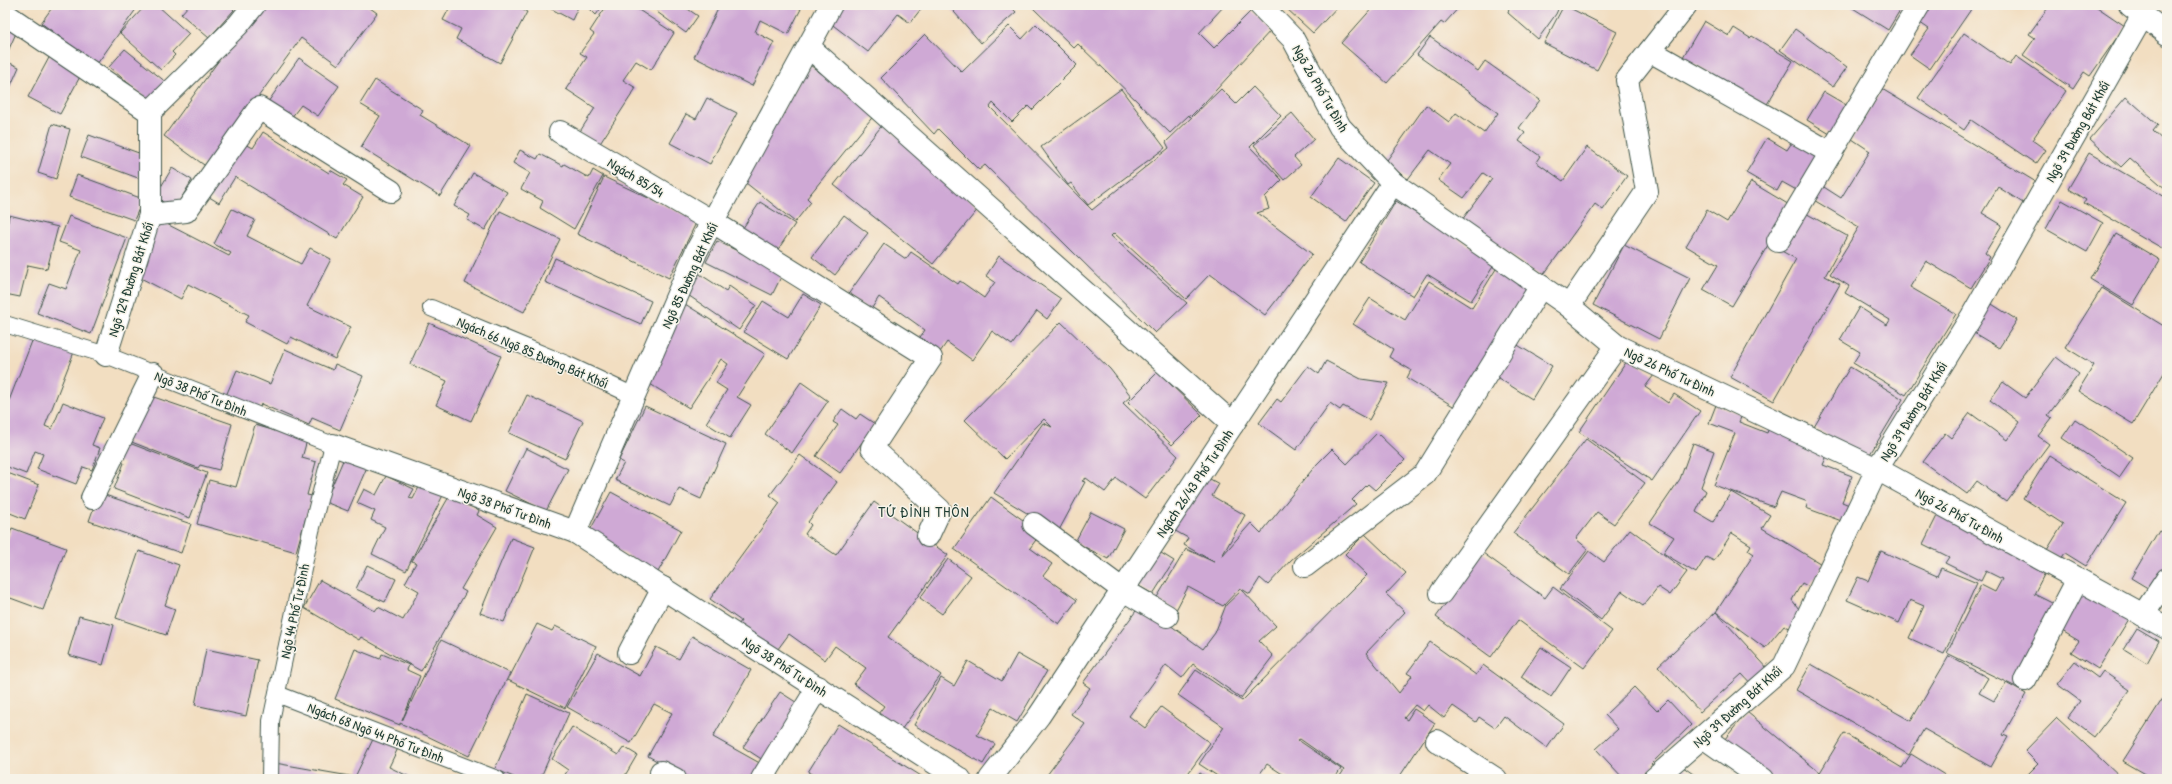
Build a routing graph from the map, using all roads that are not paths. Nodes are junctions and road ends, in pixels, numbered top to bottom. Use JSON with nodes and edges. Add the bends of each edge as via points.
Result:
{"nodes":[{"id":1,"x":254,"y":5,"type":"edge"},
{"id":2,"x":831,"y":5,"type":"edge"},
{"id":3,"x":1686,"y":5,"type":"edge"},
{"id":4,"x":1919,"y":5,"type":"edge"},
{"id":5,"x":1266,"y":7,"type":"edge"},
{"id":6,"x":2137,"y":10,"type":"edge"},
{"id":7,"x":5,"y":14,"type":"edge"},
{"id":8,"x":2167,"y":34,"type":"edge"},
{"id":9,"x":809,"y":47,"type":"junction"},
{"id":10,"x":1650,"y":51,"type":"junction"},
{"id":11,"x":150,"y":112,"type":"junction"},
{"id":12,"x":560,"y":132,"type":"dead end"},
{"id":13,"x":1831,"y":153,"type":"junction"},
{"id":14,"x":1393,"y":183,"type":"junction"},
{"id":15,"x":391,"y":191,"type":"dead end"},
{"id":16,"x":150,"y":215,"type":"junction"},
{"id":17,"x":713,"y":222,"type":"junction"},
{"id":18,"x":1778,"y":241,"type":"dead end"},
{"id":19,"x":1541,"y":286,"type":"junction"},
{"id":20,"x":1569,"y":306,"type":"junction"},
{"id":21,"x":431,"y":308,"type":"dead end"},
{"id":22,"x":5,"y":324,"type":"edge"},
{"id":23,"x":1617,"y":346,"type":"junction"},
{"id":24,"x":106,"y":355,"type":"junction"},
{"id":25,"x":153,"y":374,"type":"junction"},
{"id":26,"x":634,"y":396,"type":"junction"},
{"id":27,"x":1233,"y":424,"type":"junction"},
{"id":28,"x":333,"y":445,"type":"junction"},
{"id":29,"x":1877,"y":469,"type":"junction"},
{"id":30,"x":92,"y":498,"type":"dead end"},
{"id":31,"x":1034,"y":524,"type":"dead end"},
{"id":32,"x":575,"y":532,"type":"junction"},
{"id":33,"x":928,"y":536,"type":"dead end"},
{"id":34,"x":1305,"y":566,"type":"dead end"},
{"id":35,"x":2078,"y":579,"type":"junction"},
{"id":36,"x":2167,"y":579,"type":"edge"},
{"id":37,"x":663,"y":588,"type":"junction"},
{"id":38,"x":1123,"y":590,"type":"junction"},
{"id":39,"x":1441,"y":593,"type":"dead end"},
{"id":40,"x":2143,"y":615,"type":"junction"},
{"id":41,"x":1167,"y":616,"type":"dead end"},
{"id":42,"x":2167,"y":628,"type":"edge"},
{"id":43,"x":629,"y":653,"type":"dead end"},
{"id":44,"x":2025,"y":680,"type":"dead end"},
{"id":45,"x":818,"y":687,"type":"junction"},
{"id":46,"x":277,"y":694,"type":"junction"},
{"id":47,"x":1703,"y":737,"type":"junction"},
{"id":48,"x":1437,"y":741,"type":"dead end"},
{"id":49,"x":270,"y":779,"type":"edge"},
{"id":50,"x":497,"y":779,"type":"edge"},
{"id":51,"x":762,"y":779,"type":"edge"},
{"id":52,"x":960,"y":779,"type":"edge"},
{"id":53,"x":990,"y":779,"type":"edge"},
{"id":54,"x":1496,"y":779,"type":"edge"},
{"id":55,"x":1654,"y":779,"type":"edge"},
{"id":56,"x":1763,"y":779,"type":"edge"}],
"edges":[{"from":1,"to":11,"type":"street","via":[[238,25]]},
{"from":2,"to":9,"type":"street","name":"Ngõ 85 Đường Bát Khối"},
{"from":3,"to":10,"type":"street"},
{"from":4,"to":13,"type":"street"},
{"from":5,"to":14,"type":"street","name":"Ngõ 26 Phố Tư Đình","via":[[1293,39],[1340,127]]},
{"from":6,"to":8,"type":"street"},
{"from":6,"to":29,"type":"street","name":"Ngõ 39 Đường Bát Khối","via":[[1972,316]]},
{"from":7,"to":11,"type":"street"},
{"from":9,"to":17,"type":"street","name":"Ngõ 85 Đường Bát Khối"},
{"from":9,"to":27,"type":"street"},
{"from":10,"to":13,"type":"street"},
{"from":10,"to":20,"type":"street","via":[[1627,80],[1647,191]]},
{"from":11,"to":16,"type":"street","name":"Ngõ 129 Đường Bát Khối"},
{"from":12,"to":17,"type":"street","name":"Ngách 85/54"},
{"from":13,"to":18,"type":"street"},
{"from":14,"to":19,"type":"street","name":"Ngõ 26 Phố Tư Đình"},
{"from":14,"to":27,"type":"street","name":"Ngách 26/43 Phố Tư Đình"},
{"from":15,"to":16,"type":"street","via":[[259,108],[186,211]]},
{"from":16,"to":24,"type":"street","name":"Ngõ 129 Đường Bát Khối"},
{"from":17,"to":26,"type":"street","name":"Ngõ 85 Đường Bát Khối","via":[[697,250]]},
{"from":17,"to":33,"type":"street","name":"Ngách 85/54","via":[[931,358],[872,448],[940,510]]},
{"from":19,"to":20,"type":"street","name":"Ngõ 26 Phố Tư Đình"},
{"from":19,"to":34,"type":"street","via":[[1425,474]]},
{"from":20,"to":23,"type":"street","name":"Ngõ 26 Phố Tư Đình"},
{"from":21,"to":26,"type":"lane","name":"Ngách 66 Ngõ 85 Đường Bát Khối","via":[[566,364]]},
{"from":22,"to":24,"type":"lane","name":"Ngõ 38 Phố Tư Đình"},
{"from":23,"to":29,"type":"street","name":"Ngõ 26 Phố Tư Đình"},
{"from":23,"to":39,"type":"street"},
{"from":24,"to":25,"type":"lane","name":"Ngõ 38 Phố Tư Đình"},
{"from":25,"to":28,"type":"lane","name":"Ngõ 38 Phố Tư Đình"},
{"from":25,"to":30,"type":"street"},
{"from":26,"to":32,"type":"street","name":"Ngõ 85 Đường Bát Khối"},
{"from":27,"to":38,"type":"street","name":"Ngách 26/43 Phố Tư Đình"},
{"from":28,"to":32,"type":"street","name":"Ngõ 38 Phố Tư Đình"},
{"from":28,"to":46,"type":"lane","name":"Ngõ 44 Phố Tư Đình","via":[[311,531]]},
{"from":29,"to":35,"type":"street","name":"Ngõ 26 Phố Tư Đình"},
{"from":29,"to":47,"type":"street","name":"Ngõ 39 Đường Bát Khối","via":[[1784,666]]},
{"from":31,"to":38,"type":"street"},
{"from":32,"to":37,"type":"street","name":"Ngõ 38 Phố Tư Đình"},
{"from":35,"to":40,"type":"street","name":"Ngõ 26 Phố Tư Đình"},
{"from":35,"to":44,"type":"street"},
{"from":36,"to":40,"type":"street"},
{"from":37,"to":43,"type":"street"},
{"from":37,"to":45,"type":"street","name":"Ngõ 38 Phố Tư Đình"},
{"from":38,"to":41,"type":"street"},
{"from":38,"to":53,"type":"street","name":"Ngách 26/43 Phố Tư Đình","via":[[1039,716]]},
{"from":40,"to":42,"type":"street","name":"Ngõ 26 Phố Tư Đình"},
{"from":45,"to":51,"type":"street"},
{"from":45,"to":52,"type":"street","name":"Ngõ 38 Phố Tư Đình"},
{"from":46,"to":49,"type":"lane","name":"Ngõ 44 Phố Tư Đình","via":[[271,721]]},
{"from":46,"to":50,"type":"lane","name":"Ngách 68 Ngõ 44 Phố Tư Đình"},
{"from":47,"to":55,"type":"street","name":"Ngõ 39 Đường Bát Khối"},
{"from":47,"to":56,"type":"street"},
{"from":48,"to":54,"type":"street"}]}
